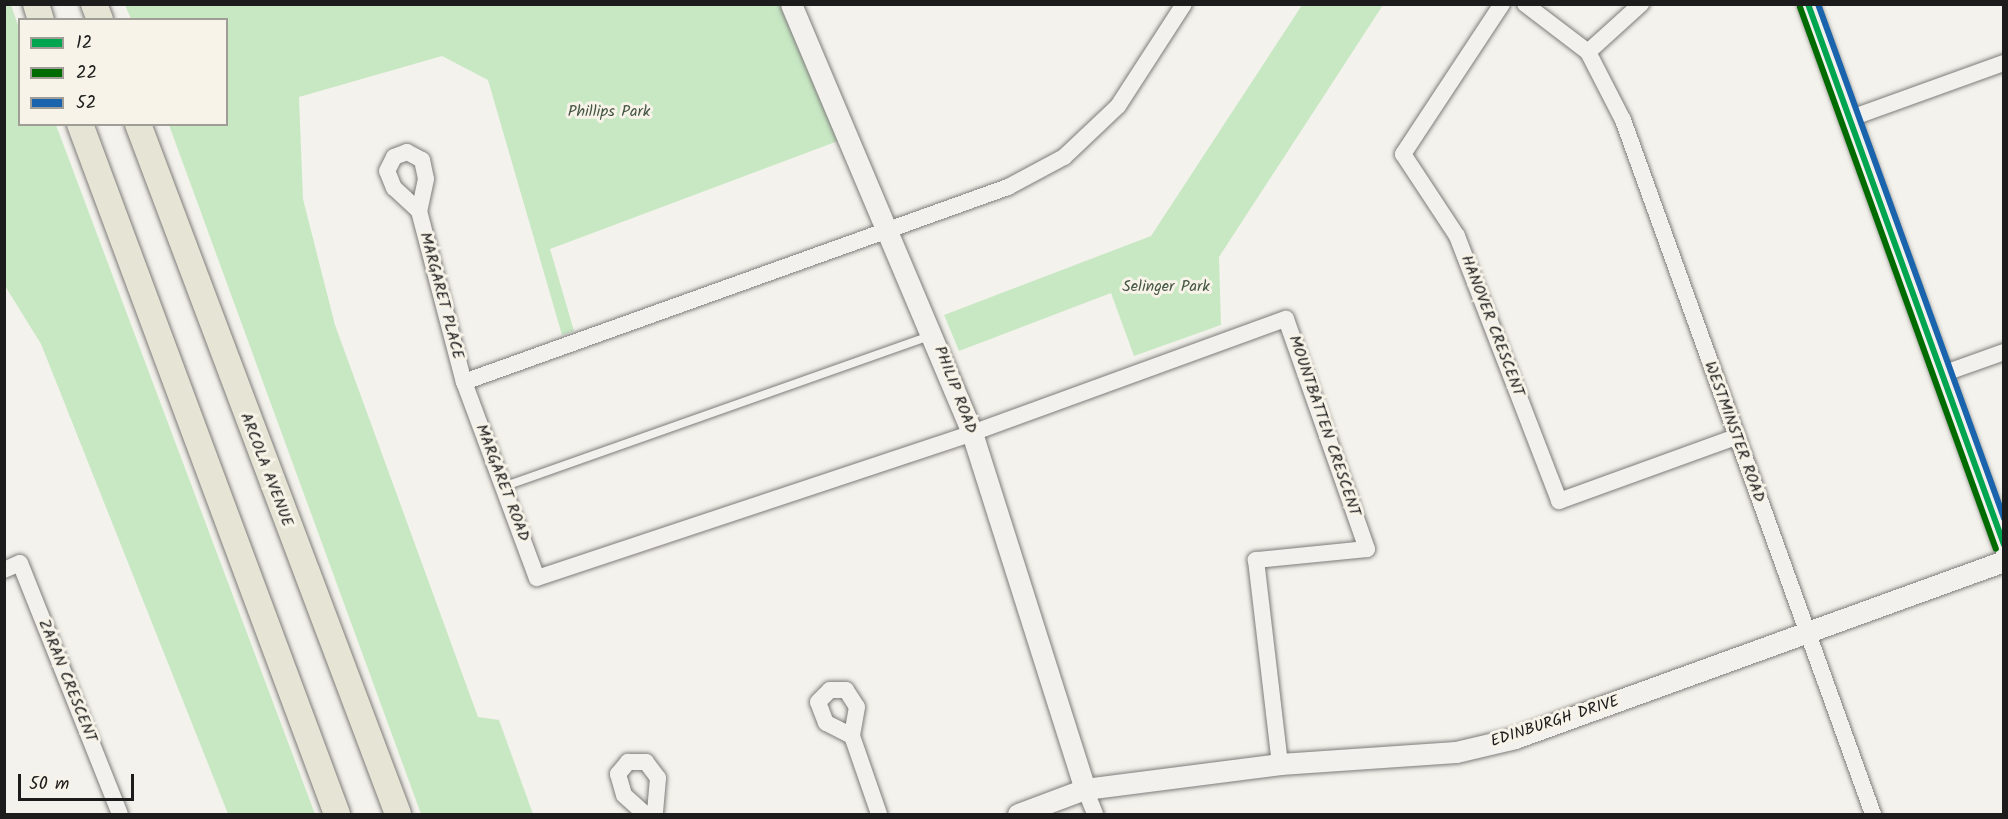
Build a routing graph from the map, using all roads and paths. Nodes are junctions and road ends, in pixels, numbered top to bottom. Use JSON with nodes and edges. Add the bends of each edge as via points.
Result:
{"nodes":[{"id":1,"x":791,"y":4,"type":"edge"},
{"id":2,"x":1184,"y":4,"type":"edge"},
{"id":3,"x":1502,"y":4,"type":"edge"},
{"id":4,"x":1525,"y":4,"type":"edge"},
{"id":5,"x":1641,"y":4,"type":"edge"},
{"id":6,"x":1808,"y":4,"type":"edge"},
{"id":7,"x":1588,"y":52,"type":"junction"},
{"id":8,"x":2004,"y":63,"type":"edge"},
{"id":9,"x":1851,"y":118,"type":"junction"},
{"id":10,"x":81,"y":126,"type":"edge"},
{"id":11,"x":139,"y":126,"type":"edge"},
{"id":12,"x":419,"y":211,"type":"dead end"},
{"id":13,"x":890,"y":231,"type":"junction"},
{"id":14,"x":934,"y":334,"type":"junction"},
{"id":15,"x":2004,"y":352,"type":"edge"},
{"id":16,"x":1945,"y":373,"type":"junction"},
{"id":17,"x":464,"y":382,"type":"junction"},
{"id":18,"x":972,"y":433,"type":"junction"},
{"id":19,"x":1736,"y":437,"type":"junction"},
{"id":20,"x":503,"y":487,"type":"junction"},
{"id":21,"x":2004,"y":546,"type":"edge"},
{"id":22,"x":2004,"y":561,"type":"edge"},
{"id":23,"x":4,"y":570,"type":"edge"},
{"id":24,"x":1808,"y":634,"type":"junction"},
{"id":25,"x":852,"y":736,"type":"dead end"},
{"id":26,"x":1280,"y":764,"type":"junction"},
{"id":27,"x":1085,"y":789,"type":"junction"},
{"id":28,"x":120,"y":814,"type":"edge"},
{"id":29,"x":337,"y":814,"type":"edge"},
{"id":30,"x":398,"y":814,"type":"edge"},
{"id":31,"x":645,"y":814,"type":"edge"},
{"id":32,"x":655,"y":814,"type":"edge"},
{"id":33,"x":879,"y":814,"type":"edge"},
{"id":34,"x":1018,"y":814,"type":"edge"},
{"id":35,"x":1095,"y":814,"type":"edge"},
{"id":36,"x":1873,"y":814,"type":"edge"}],
"edges":[{"from":1,"to":13,"type":"street","name":"PHILIP ROAD"},
{"from":2,"to":13,"type":"street","via":[[1118,106],[1064,156],[1008,188]]},
{"from":3,"to":19,"type":"street","name":"HANOVER CRESCENT","via":[[1403,154],[1457,236],[1559,501]]},
{"from":4,"to":7,"type":"street"},
{"from":5,"to":7,"type":"street"},
{"from":6,"to":9,"type":"street"},
{"from":7,"to":19,"type":"street","name":"WESTMINSTER ROAD","via":[[1623,120]]},
{"from":8,"to":9,"type":"street"},
{"from":9,"to":16,"type":"street"},
{"from":10,"to":29,"type":"main road"},
{"from":11,"to":30,"type":"main road","name":"ARCOLA AVENUE"},
{"from":12,"to":17,"type":"street","name":"MARGARET PLACE"},
{"from":13,"to":14,"type":"street","name":"PHILIP ROAD"},
{"from":13,"to":17,"type":"street"},
{"from":14,"to":18,"type":"street","name":"PHILIP ROAD"},
{"from":14,"to":20,"type":"lane"},
{"from":15,"to":16,"type":"street"},
{"from":16,"to":21,"type":"street"},
{"from":17,"to":20,"type":"street","name":"MARGARET ROAD"},
{"from":18,"to":20,"type":"street","name":"MARGARET ROAD","via":[[537,578]]},
{"from":18,"to":26,"type":"street","name":"MOUNTBATTEN CRESCENT","via":[[1286,319],[1367,549],[1256,560]]},
{"from":18,"to":27,"type":"street","name":"PHILIP ROAD"},
{"from":19,"to":24,"type":"street","name":"WESTMINSTER ROAD"},
{"from":22,"to":24,"type":"street","name":"EDINBURGH DRIVE"},
{"from":23,"to":28,"type":"street","name":"ZARAN CRESCENT","via":[[20,563]]},
{"from":24,"to":26,"type":"street","name":"EDINBURGH DRIVE","via":[[1515,738],[1456,752]]},
{"from":24,"to":36,"type":"street","name":"WESTMINSTER ROAD"},
{"from":25,"to":33,"type":"street"},
{"from":26,"to":27,"type":"street","name":"EDINBURGH DRIVE"},
{"from":27,"to":34,"type":"street","name":"EDINBURGH DRIVE"},
{"from":27,"to":35,"type":"street"},
{"from":31,"to":32,"type":"street","via":[[624,795],[618,774],[628,762],[646,762],[658,778]]}]}
